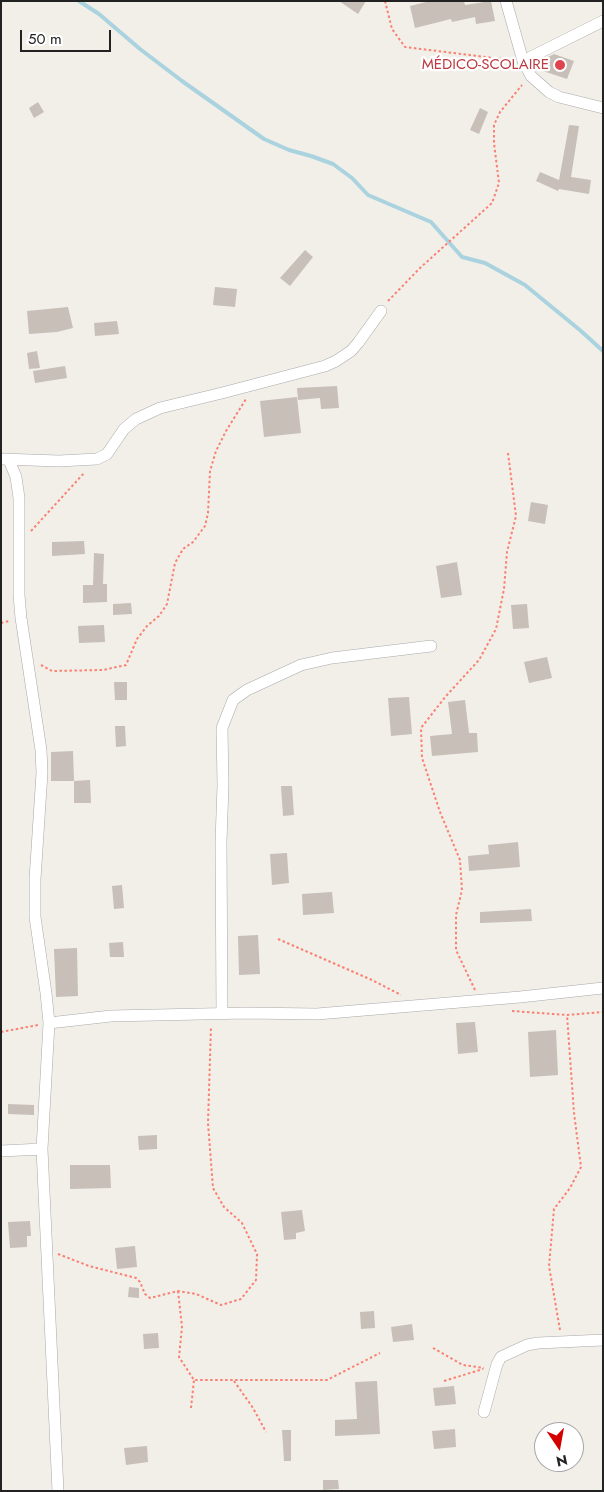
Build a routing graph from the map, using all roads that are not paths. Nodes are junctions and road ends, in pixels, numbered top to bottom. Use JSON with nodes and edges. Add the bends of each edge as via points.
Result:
{"nodes":[{"id":1,"x":506,"y":1,"type":"edge"},
{"id":2,"x":603,"y":21,"type":"edge"},
{"id":3,"x":523,"y":61,"type":"junction"},
{"id":4,"x":603,"y":108,"type":"edge"},
{"id":5,"x":381,"y":311,"type":"road end"},
{"id":6,"x":5,"y":460,"type":"edge"},
{"id":7,"x":431,"y":646,"type":"dead end"},
{"id":8,"x":603,"y":988,"type":"edge"},
{"id":9,"x":217,"y":1014,"type":"junction"},
{"id":10,"x":49,"y":1023,"type":"junction"},
{"id":11,"x":42,"y":1149,"type":"junction"},
{"id":12,"x":1,"y":1151,"type":"edge"},
{"id":13,"x":603,"y":1340,"type":"edge"},
{"id":14,"x":484,"y":1412,"type":"dead end"},
{"id":15,"x":58,"y":1491,"type":"edge"}],
"edges":[{"from":1,"to":3,"type":"street"},
{"from":2,"to":3,"type":"street"},
{"from":3,"to":4,"type":"street","via":[[531,76],[549,92]]},
{"from":5,"to":6,"type":"street","via":[[351,352],[336,361],[147,413],[124,429],[107,454],[97,459]]},
{"from":6,"to":10,"type":"street","via":[[18,488],[19,595],[41,750],[35,917]]},
{"from":7,"to":9,"type":"street","via":[[307,664],[247,690],[233,700],[222,728]]},
{"from":8,"to":9,"type":"street","via":[[317,1014]]},
{"from":9,"to":10,"type":"street","via":[[111,1016]]},
{"from":10,"to":11,"type":"street"},
{"from":11,"to":12,"type":"street"},
{"from":11,"to":15,"type":"street"},
{"from":13,"to":14,"type":"street","via":[[538,1343],[502,1357],[497,1364]]}]}
